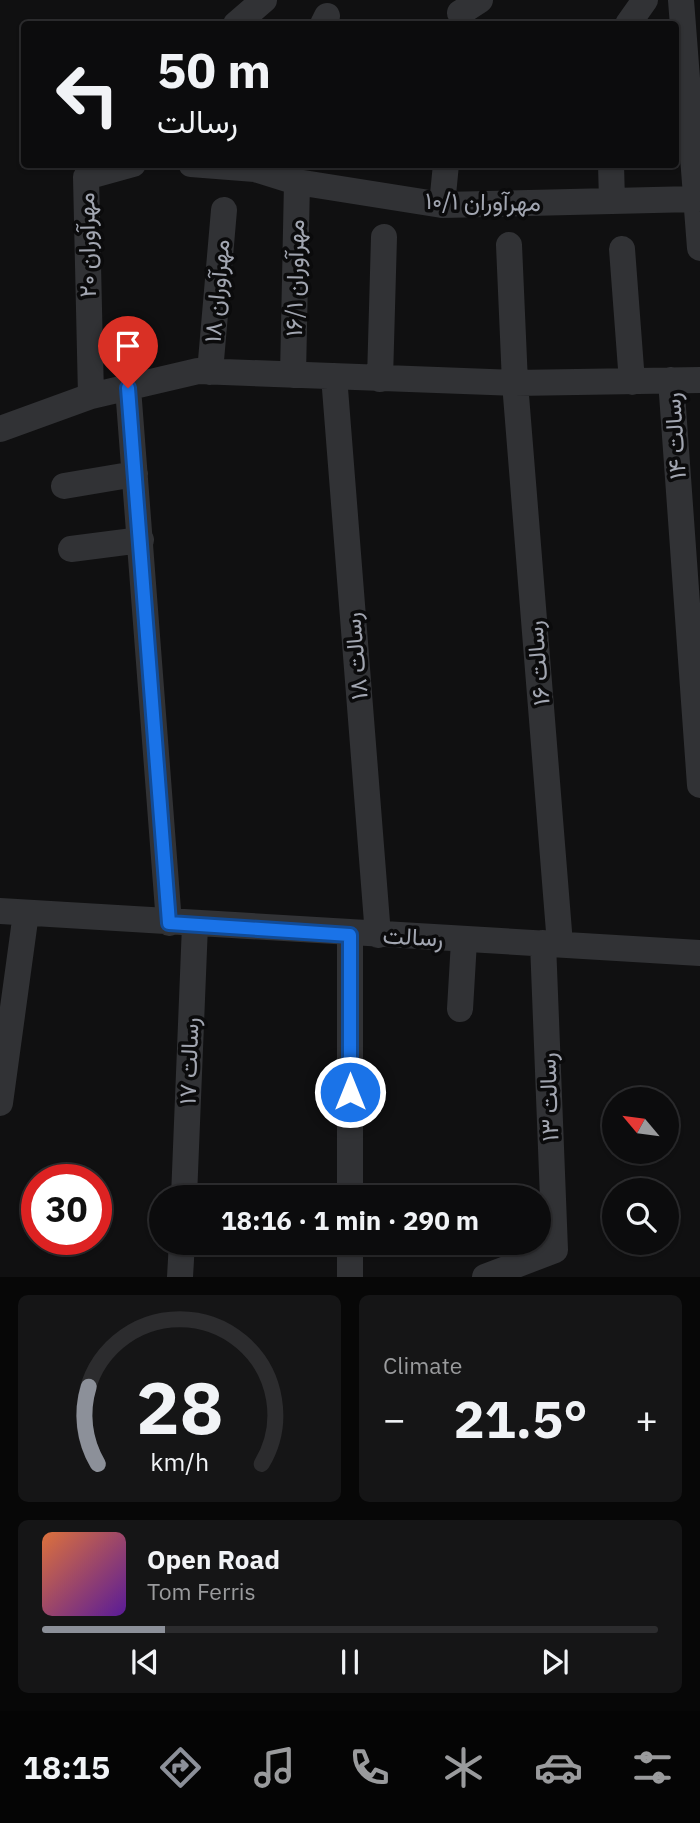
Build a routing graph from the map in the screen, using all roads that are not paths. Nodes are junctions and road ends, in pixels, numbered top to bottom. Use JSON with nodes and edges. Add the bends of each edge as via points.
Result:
{"nodes":[{"id":1,"x":264,"y":0,"type":"edge"},
{"id":2,"x":645,"y":0,"type":"edge"},
{"id":3,"x":681,"y":0,"type":"edge"},
{"id":4,"x":240,"y":21,"type":"edge"},
{"id":5,"x":630,"y":21,"type":"edge"},
{"id":6,"x":119,"y":168,"type":"edge"},
{"id":7,"x":260,"y":168,"type":"edge"},
{"id":8,"x":446,"y":168,"type":"edge"},
{"id":9,"x":611,"y":168,"type":"edge"},
{"id":10,"x":297,"y":182,"type":"junction"},
{"id":11,"x":695,"y":199,"type":"junction"},
{"id":12,"x":612,"y":201,"type":"junction"},
{"id":13,"x":442,"y":205,"type":"junction"},
{"id":14,"x":224,"y":210,"type":"dead end"},
{"id":15,"x":384,"y":237,"type":"dead end"},
{"id":16,"x":509,"y":245,"type":"dead end"},
{"id":17,"x":700,"y":248,"type":"edge"},
{"id":18,"x":622,"y":249,"type":"dead end"},
{"id":19,"x":210,"y":372,"type":"junction"},
{"id":20,"x":293,"y":374,"type":"junction"},
{"id":21,"x":334,"y":376,"type":"junction"},
{"id":22,"x":380,"y":379,"type":"junction"},
{"id":23,"x":671,"y":380,"type":"junction"},
{"id":24,"x":700,"y":380,"type":"edge"},
{"id":25,"x":632,"y":382,"type":"junction"},
{"id":26,"x":515,"y":383,"type":"junction"},
{"id":27,"x":128,"y":388,"type":"junction"},
{"id":28,"x":91,"y":396,"type":"junction"},
{"id":29,"x":0,"y":429,"type":"edge"},
{"id":30,"x":135,"y":474,"type":"junction"},
{"id":31,"x":64,"y":486,"type":"dead end"},
{"id":32,"x":141,"y":540,"type":"junction"},
{"id":33,"x":71,"y":548,"type":"dead end"},
{"id":34,"x":700,"y":785,"type":"edge"},
{"id":35,"x":0,"y":911,"type":"edge"},
{"id":36,"x":26,"y":913,"type":"junction"},
{"id":37,"x":182,"y":924,"type":"junction"},
{"id":38,"x":350,"y":935,"type":"junction"},
{"id":39,"x":378,"y":935,"type":"junction"},
{"id":40,"x":464,"y":940,"type":"junction"},
{"id":41,"x":552,"y":944,"type":"junction"},
{"id":42,"x":700,"y":953,"type":"edge"},
{"id":43,"x":460,"y":1009,"type":"dead end"},
{"id":44,"x":0,"y":1103,"type":"edge"},
{"id":45,"x":184,"y":1185,"type":"edge"},
{"id":46,"x":350,"y":1185,"type":"edge"},
{"id":47,"x":181,"y":1255,"type":"edge"},
{"id":48,"x":350,"y":1255,"type":"edge"},
{"id":49,"x":180,"y":1277,"type":"edge"},
{"id":50,"x":350,"y":1277,"type":"edge"},
{"id":51,"x":485,"y":1277,"type":"edge"}],
"edges":[{"from":1,"to":4,"type":"street"},
{"from":2,"to":5,"type":"street"},
{"from":3,"to":11,"type":"street"},
{"from":6,"to":28,"type":"street","name":"مهرآوران ۲۰","via":[[86,177]]},
{"from":7,"to":10,"type":"street","name":"مهرآوران ۱۰/۱"},
{"from":8,"to":13,"type":"street"},
{"from":9,"to":12,"type":"street"},
{"from":10,"to":13,"type":"street","name":"مهرآوران ۱۰/۱"},
{"from":10,"to":20,"type":"street","name":"مهرآوران ۱۶/۱"},
{"from":11,"to":12,"type":"street","name":"مهرآوران ۱۰/۱"},
{"from":11,"to":17,"type":"street"},
{"from":12,"to":13,"type":"street","name":"مهرآوران ۱۰/۱"},
{"from":14,"to":19,"type":"street","name":"مهرآوران ۱۸"},
{"from":15,"to":22,"type":"street"},
{"from":16,"to":26,"type":"street","name":"رسالت ۱۶"},
{"from":18,"to":25,"type":"street"},
{"from":19,"to":20,"type":"street"},
{"from":19,"to":27,"type":"street"},
{"from":20,"to":21,"type":"street"},
{"from":21,"to":22,"type":"street"},
{"from":21,"to":39,"type":"street","name":"رسالت ۱۸"},
{"from":22,"to":26,"type":"street"},
{"from":23,"to":24,"type":"street"},
{"from":23,"to":25,"type":"street"},
{"from":23,"to":34,"type":"street","name":"رسالت ۱۴"},
{"from":25,"to":26,"type":"street"},
{"from":26,"to":41,"type":"street","name":"رسالت ۱۶"},
{"from":27,"to":28,"type":"street"},
{"from":27,"to":30,"type":"street","name":"رسالت ۱۷"},
{"from":28,"to":29,"type":"street"},
{"from":30,"to":31,"type":"street"},
{"from":30,"to":32,"type":"street","name":"رسالت ۱۷"},
{"from":32,"to":33,"type":"street"},
{"from":32,"to":37,"type":"street","name":"رسالت ۱۷"},
{"from":35,"to":36,"type":"street","name":"رسالت"},
{"from":36,"to":37,"type":"street","name":"رسالت"},
{"from":36,"to":44,"type":"street"},
{"from":37,"to":38,"type":"street","name":"رسالت"},
{"from":37,"to":45,"type":"street","name":"رسالت ۱۷"},
{"from":38,"to":39,"type":"street","name":"رسالت"},
{"from":38,"to":46,"type":"street"},
{"from":39,"to":40,"type":"street","name":"رسالت"},
{"from":40,"to":41,"type":"street","name":"رسالت"},
{"from":40,"to":43,"type":"street"},
{"from":41,"to":42,"type":"street","name":"رسالت"},
{"from":41,"to":51,"type":"street","name":"رسالت ۱۳","via":[[555,1250]]},
{"from":47,"to":49,"type":"street"},
{"from":48,"to":50,"type":"street"}]}
